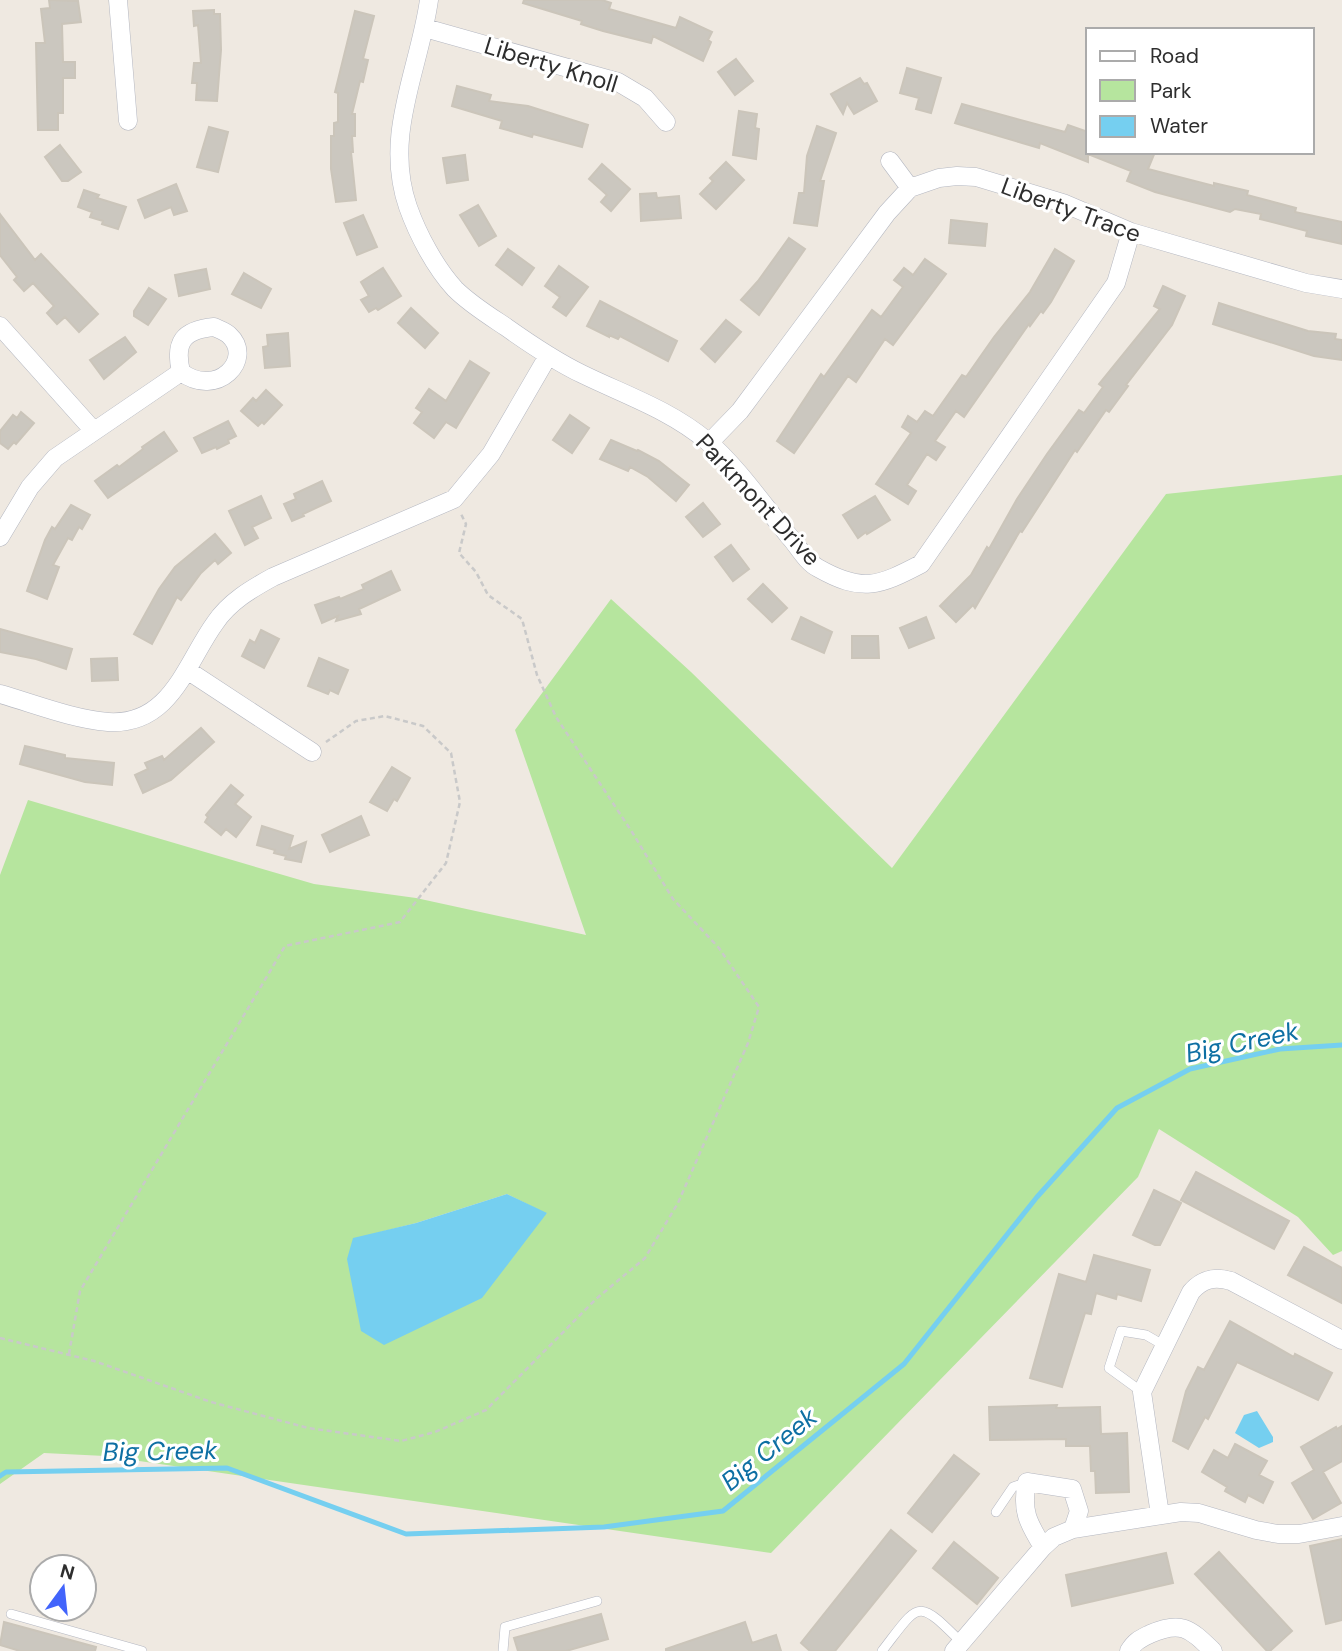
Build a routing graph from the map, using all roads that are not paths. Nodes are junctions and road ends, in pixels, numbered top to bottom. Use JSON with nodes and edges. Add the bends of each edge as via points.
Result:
{"nodes":[{"id":1,"x":118,"y":0,"type":"edge"},
{"id":2,"x":429,"y":0,"type":"edge"},
{"id":3,"x":425,"y":28,"type":"junction"},
{"id":4,"x":128,"y":121,"type":"dead end"},
{"id":5,"x":666,"y":122,"type":"dead end"},
{"id":6,"x":890,"y":161,"type":"dead end"},
{"id":7,"x":910,"y":188,"type":"junction"},
{"id":8,"x":1131,"y":232,"type":"junction"},
{"id":9,"x":1342,"y":289,"type":"edge"},
{"id":10,"x":0,"y":326,"type":"edge"},
{"id":11,"x":548,"y":356,"type":"junction"},
{"id":12,"x":181,"y":372,"type":"dead end"},
{"id":13,"x":93,"y":430,"type":"junction"},
{"id":14,"x":709,"y":443,"type":"junction"},
{"id":15,"x":0,"y":537,"type":"edge"},
{"id":16,"x":187,"y":670,"type":"junction"},
{"id":17,"x":0,"y":694,"type":"edge"},
{"id":18,"x":312,"y":751,"type":"road end"},
{"id":19,"x":1342,"y":1340,"type":"edge"},
{"id":20,"x":1165,"y":1346,"type":"junction"},
{"id":21,"x":1142,"y":1392,"type":"junction"},
{"id":22,"x":1027,"y":1482,"type":"junction"},
{"id":23,"x":996,"y":1512,"type":"dead end"},
{"id":24,"x":1160,"y":1515,"type":"junction"},
{"id":25,"x":1342,"y":1526,"type":"edge"},
{"id":26,"x":1073,"y":1529,"type":"junction"},
{"id":27,"x":1043,"y":1546,"type":"junction"},
{"id":28,"x":597,"y":1601,"type":"dead end"},
{"id":29,"x":10,"y":1614,"type":"dead end"},
{"id":30,"x":958,"y":1647,"type":"edge"},
{"id":31,"x":142,"y":1651,"type":"edge"},
{"id":32,"x":503,"y":1651,"type":"edge"},
{"id":33,"x":882,"y":1651,"type":"edge"},
{"id":34,"x":1129,"y":1651,"type":"edge"},
{"id":35,"x":1213,"y":1651,"type":"edge"}],
"edges":[{"from":1,"to":4,"type":"street"},
{"from":2,"to":3,"type":"street","name":"Parkmont Drive"},
{"from":3,"to":5,"type":"street","name":"Liberty Knoll","via":[[618,82],[645,98]]},
{"from":3,"to":11,"type":"street","name":"Parkmont Drive","via":[[398,137],[408,208],[455,289]]},
{"from":6,"to":7,"type":"street"},
{"from":7,"to":8,"type":"street","name":"Liberty Trace","via":[[939,178],[976,177],[1063,203]]},
{"from":7,"to":14,"type":"street","via":[[740,411]]},
{"from":8,"to":9,"type":"street","name":"Liberty Trace","via":[[1306,283]]},
{"from":8,"to":14,"type":"street","name":"Parkmont Drive","via":[[1116,283],[921,564],[890,580],[860,586],[816,567]]},
{"from":10,"to":13,"type":"street"},
{"from":11,"to":14,"type":"street","name":"Parkmont Drive","via":[[650,404]]},
{"from":11,"to":16,"type":"street","via":[[491,454],[454,499],[252,589],[215,622]]},
{"from":12,"to":13,"type":"street"},
{"from":13,"to":15,"type":"street","via":[[55,458],[30,486]]},
{"from":16,"to":17,"type":"street","via":[[157,708],[112,722]]},
{"from":16,"to":18,"type":"street"},
{"from":19,"to":20,"type":"street","via":[[1220,1278],[1208,1279],[1191,1292]]},
{"from":20,"to":21,"type":"street"},
{"from":20,"to":21,"type":"lane","via":[[1146,1335],[1121,1331],[1109,1368]]},
{"from":21,"to":24,"type":"street"},
{"from":22,"to":23,"type":"lane","via":[[1013,1487]]},
{"from":22,"to":26,"type":"street","via":[[1072,1489],[1079,1511]]},
{"from":22,"to":27,"type":"street","via":[[1023,1500],[1029,1523]]},
{"from":24,"to":25,"type":"street","via":[[1199,1513],[1278,1534]]},
{"from":24,"to":26,"type":"street"},
{"from":26,"to":27,"type":"street"},
{"from":27,"to":30,"type":"street"},
{"from":28,"to":32,"type":"lane","via":[[505,1627]]},
{"from":29,"to":31,"type":"lane"},
{"from":30,"to":33,"type":"lane","via":[[933,1614],[922,1610],[912,1614]]},
{"from":34,"to":35,"type":"street","via":[[1135,1641],[1174,1626],[1195,1633]]}]}
